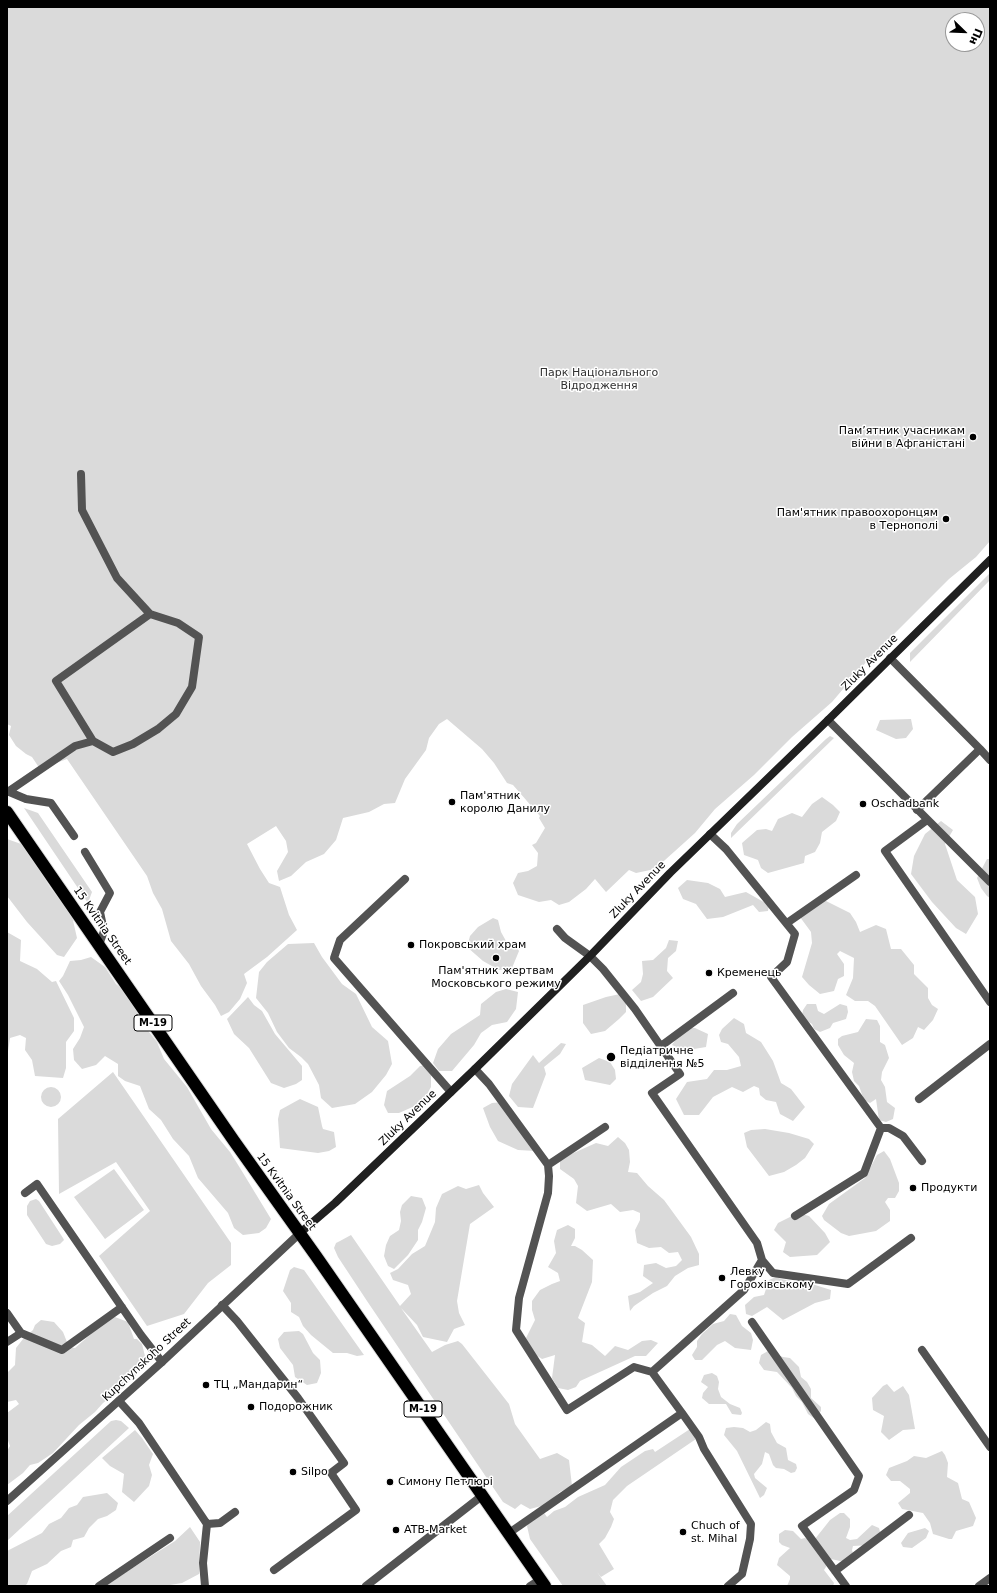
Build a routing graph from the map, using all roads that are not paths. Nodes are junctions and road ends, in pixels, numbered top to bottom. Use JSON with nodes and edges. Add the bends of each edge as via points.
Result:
{"nodes":[{"id":1,"x":81,"y":474,"type":"dead end"},
{"id":2,"x":990,"y":560,"type":"edge"},
{"id":3,"x":150,"y":614,"type":"junction"},
{"id":4,"x":890,"y":658,"type":"junction"},
{"id":5,"x":828,"y":720,"type":"junction"},
{"id":6,"x":93,"y":741,"type":"junction"},
{"id":7,"x":980,"y":749,"type":"junction"},
{"id":8,"x":989,"y":756,"type":"edge"},
{"id":9,"x":8,"y":791,"type":"edge"},
{"id":10,"x":917,"y":810,"type":"junction"},
{"id":11,"x":7,"y":812,"type":"edge"},
{"id":12,"x":927,"y":820,"type":"junction"},
{"id":13,"x":710,"y":834,"type":"junction"},
{"id":14,"x":74,"y":836,"type":"dead end"},
{"id":15,"x":85,"y":852,"type":"dead end"},
{"id":16,"x":856,"y":875,"type":"dead end"},
{"id":17,"x":404,"y":879,"type":"dead end"},
{"id":18,"x":990,"y":882,"type":"edge"},
{"id":19,"x":787,"y":923,"type":"junction"},
{"id":20,"x":556,"y":929,"type":"dead end"},
{"id":21,"x":99,"y":945,"type":"junction"},
{"id":22,"x":590,"y":956,"type":"junction"},
{"id":23,"x":733,"y":993,"type":"dead end"},
{"id":24,"x":990,"y":1002,"type":"edge"},
{"id":25,"x":990,"y":1044,"type":"edge"},
{"id":26,"x":661,"y":1046,"type":"junction"},
{"id":27,"x":475,"y":1069,"type":"junction"},
{"id":28,"x":451,"y":1092,"type":"junction"},
{"id":29,"x":919,"y":1099,"type":"dead end"},
{"id":30,"x":605,"y":1127,"type":"dead end"},
{"id":31,"x":881,"y":1128,"type":"junction"},
{"id":32,"x":922,"y":1161,"type":"dead end"},
{"id":33,"x":548,"y":1165,"type":"junction"},
{"id":34,"x":25,"y":1193,"type":"dead end"},
{"id":35,"x":795,"y":1216,"type":"dead end"},
{"id":36,"x":300,"y":1234,"type":"junction"},
{"id":37,"x":911,"y":1238,"type":"dead end"},
{"id":38,"x":762,"y":1260,"type":"junction"},
{"id":39,"x":222,"y":1305,"type":"junction"},
{"id":40,"x":122,"y":1306,"type":"junction"},
{"id":41,"x":7,"y":1313,"type":"edge"},
{"id":42,"x":752,"y":1322,"type":"dead end"},
{"id":43,"x":21,"y":1333,"type":"junction"},
{"id":44,"x":7,"y":1342,"type":"edge"},
{"id":45,"x":922,"y":1350,"type":"dead end"},
{"id":46,"x":162,"y":1362,"type":"junction"},
{"id":47,"x":652,"y":1372,"type":"junction"},
{"id":48,"x":119,"y":1401,"type":"junction"},
{"id":49,"x":682,"y":1413,"type":"junction"},
{"id":50,"x":990,"y":1447,"type":"edge"},
{"id":51,"x":483,"y":1495,"type":"junction"},
{"id":52,"x":7,"y":1501,"type":"edge"},
{"id":53,"x":235,"y":1512,"type":"dead end"},
{"id":54,"x":908,"y":1515,"type":"dead end"},
{"id":55,"x":207,"y":1524,"type":"junction"},
{"id":56,"x":509,"y":1533,"type":"junction"},
{"id":57,"x":170,"y":1538,"type":"dead end"},
{"id":58,"x":274,"y":1570,"type":"dead end"},
{"id":59,"x":835,"y":1571,"type":"junction"},
{"id":60,"x":990,"y":1578,"type":"edge"},
{"id":61,"x":543,"y":1582,"type":"edge"},
{"id":62,"x":99,"y":1586,"type":"edge"},
{"id":63,"x":205,"y":1586,"type":"edge"},
{"id":64,"x":366,"y":1586,"type":"edge"},
{"id":65,"x":530,"y":1586,"type":"edge"},
{"id":66,"x":728,"y":1586,"type":"edge"},
{"id":67,"x":846,"y":1586,"type":"edge"},
{"id":68,"x":980,"y":1586,"type":"edge"}],
"edges":[{"from":1,"to":3,"type":"street","via":[[82,510],[117,578]]},
{"from":2,"to":4,"type":"main road","name":"Zluky Avenue"},
{"from":3,"to":6,"type":"street","via":[[56,681]]},
{"from":3,"to":6,"type":"street","via":[[178,623],[199,637],[192,686],[176,714],[139,740],[113,752]]},
{"from":4,"to":5,"type":"main road","name":"Zluky Avenue"},
{"from":4,"to":7,"type":"street"},
{"from":5,"to":10,"type":"street"},
{"from":5,"to":13,"type":"main road","name":"Zluky Avenue"},
{"from":6,"to":9,"type":"street","via":[[75,746]]},
{"from":7,"to":8,"type":"street"},
{"from":7,"to":10,"type":"street"},
{"from":9,"to":14,"type":"street","via":[[26,799],[51,803]]},
{"from":10,"to":12,"type":"street"},
{"from":11,"to":21,"type":"highway","name":"15 Kvitnia Street","number":"М-19"},
{"from":12,"to":18,"type":"street"},
{"from":12,"to":24,"type":"street","via":[[885,851]]},
{"from":13,"to":19,"type":"street","via":[[726,849]]},
{"from":13,"to":22,"type":"main road","name":"Zluky Avenue"},
{"from":15,"to":21,"type":"street","via":[[110,893],[100,912],[104,931]]},
{"from":16,"to":19,"type":"street"},
{"from":17,"to":28,"type":"street","via":[[340,940],[334,958]]},
{"from":19,"to":31,"type":"street","via":[[795,934],[787,962],[771,977]]},
{"from":20,"to":22,"type":"street"},
{"from":21,"to":36,"type":"highway","name":"15 Kvitnia Street","number":"М-19"},
{"from":22,"to":26,"type":"street","via":[[627,998]]},
{"from":22,"to":27,"type":"main road","name":"Zluky Avenue"},
{"from":23,"to":26,"type":"street"},
{"from":25,"to":29,"type":"street"},
{"from":26,"to":38,"type":"street","via":[[680,1074],[652,1093],[757,1243]]},
{"from":27,"to":28,"type":"main road","name":"Zluky Avenue"},
{"from":27,"to":33,"type":"street","via":[[489,1084]]},
{"from":28,"to":36,"type":"main road","name":"Zluky Avenue"},
{"from":30,"to":33,"type":"street"},
{"from":31,"to":32,"type":"street","via":[[889,1128],[903,1136]]},
{"from":31,"to":35,"type":"street","via":[[864,1173]]},
{"from":33,"to":47,"type":"street","via":[[548,1193],[519,1298],[516,1330],[567,1410],[634,1366]]},
{"from":34,"to":40,"type":"street","via":[[37,1184]]},
{"from":36,"to":39,"type":"street","name":"Kupchynskoho Street"},
{"from":36,"to":51,"type":"highway","name":"15 Kvitnia Street","number":"М-19"},
{"from":37,"to":38,"type":"street","via":[[848,1284],[773,1273]]},
{"from":38,"to":47,"type":"street","via":[[744,1290]]},
{"from":39,"to":46,"type":"street","name":"Kupchynskoho Street"},
{"from":39,"to":58,"type":"street","via":[[298,1398],[344,1463],[332,1473],[356,1510]]},
{"from":40,"to":43,"type":"street","via":[[62,1350]]},
{"from":40,"to":46,"type":"street"},
{"from":41,"to":43,"type":"street"},
{"from":42,"to":59,"type":"street","via":[[859,1476],[854,1490],[802,1526]]},
{"from":43,"to":44,"type":"street"},
{"from":45,"to":50,"type":"street"},
{"from":46,"to":48,"type":"street","name":"Kupchynskoho Street"},
{"from":47,"to":49,"type":"street"},
{"from":48,"to":52,"type":"street","name":"Kupchynskoho Street"},
{"from":48,"to":55,"type":"street","via":[[139,1423]]},
{"from":49,"to":56,"type":"street"},
{"from":49,"to":66,"type":"street","via":[[751,1524],[742,1574]]},
{"from":51,"to":56,"type":"highway","name":"15 Kvitnia Street","number":"М-19"},
{"from":51,"to":64,"type":"street"},
{"from":53,"to":55,"type":"street","via":[[220,1523]]},
{"from":54,"to":59,"type":"street"},
{"from":55,"to":63,"type":"street","via":[[203,1563]]},
{"from":56,"to":61,"type":"highway","name":"15 Kvitnia Street","number":"М-19"},
{"from":57,"to":62,"type":"street"},
{"from":59,"to":67,"type":"street"},
{"from":60,"to":68,"type":"street"},
{"from":61,"to":65,"type":"street"}]}
